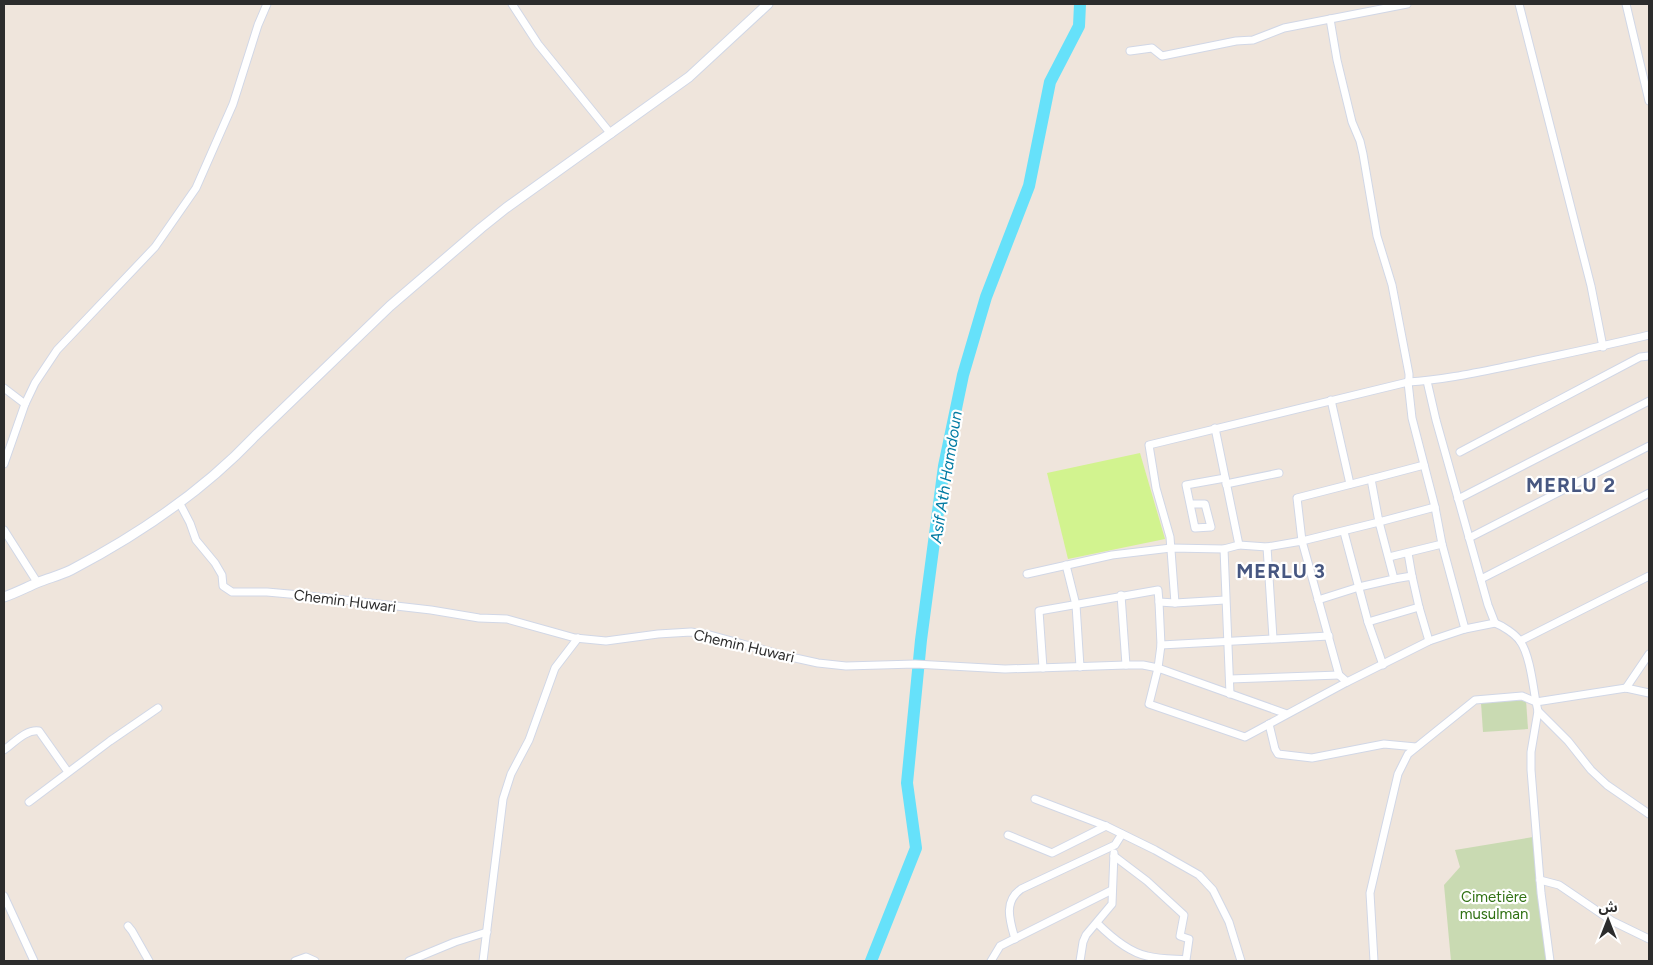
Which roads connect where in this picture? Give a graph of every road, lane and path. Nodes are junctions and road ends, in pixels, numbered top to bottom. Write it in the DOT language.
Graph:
graph roads {
  1 [pos="267,4"];
  2 [pos="512,4"];
  3 [pos="768,4"];
  4 [pos="1407,4"];
  5 [pos="1519,4"];
  6 [pos="1626,4"];
  7 [pos="1330,18"];
  8 [pos="1130,51"];
  9 [pos="1649,101"];
  10 [pos="611,134"];
  11 [pos="1649,335"];
  12 [pos="1603,347"];
  13 [pos="1649,356"];
  14 [pos="1427,381"];
  15 [pos="1408,382"];
  16 [pos="4,388"];
  17 [pos="1331,400"];
  18 [pos="1649,401"];
  19 [pos="25,404"];
  20 [pos="1215,428"];
  21 [pos="1649,446"];
  22 [pos="1460,452"];
  23 [pos="4,464"];
  24 [pos="1424,465"];
  25 [pos="1279,474"];
  26 [pos="1372,479"];
  27 [pos="1226,481"];
  28 [pos="1350,484"];
  29 [pos="1649,493"];
  30 [pos="1458,499"];
  31 [pos="179,502"];
  32 [pos="1190,504"];
  33 [pos="1435,507"];
  34 [pos="1379,522"];
  35 [pos="4,530"];
  36 [pos="1344,532"];
  37 [pos="1469,538"];
  38 [pos="1302,541"];
  39 [pos="1442,544"];
  40 [pos="1238,545"];
  41 [pos="1267,547"];
  42 [pos="1171,548"];
  43 [pos="1224,549"];
  44 [pos="1408,553"];
  45 [pos="1389,557"];
  46 [pos="1066,565"];
  47 [pos="1026,574"];
  48 [pos="1412,576"];
  49 [pos="1649,576"];
  50 [pos="1481,579"];
  51 [pos="1394,580"];
  52 [pos="37,582"];
  53 [pos="1359,587"];
  54 [pos="1122,595"];
  55 [pos="4,598"];
  56 [pos="1225,600"];
  57 [pos="1318,600"];
  58 [pos="1158,602"];
  59 [pos="1176,603"];
  60 [pos="1076,605"];
  61 [pos="1418,607"];
  62 [pos="1368,622"];
  63 [pos="1495,623"];
  64 [pos="1466,629"];
  65 [pos="1329,636"];
  66 [pos="578,638"];
  67 [pos="1273,638"];
  68 [pos="1228,641"];
  69 [pos="1429,641"];
  70 [pos="1520,641"];
  71 [pos="1161,645"];
  72 [pos="1649,654"];
  73 [pos="1126,665"];
  74 [pos="1383,665"];
  75 [pos="1080,667"];
  76 [pos="1043,668"];
  77 [pos="1158,668"];
  78 [pos="1339,676"];
  79 [pos="1230,679"];
  80 [pos="1347,682"];
  81 [pos="1626,688"];
  82 [pos="1649,693"];
  83 [pos="1230,694"];
  84 [pos="1536,702"];
  85 [pos="158,708"];
  86 [pos="1538,711"];
  87 [pos="1287,714"];
  88 [pos="1269,724"];
  89 [pos="1416,747"];
  90 [pos="4,750"];
  91 [pos="68,772"];
  92 [pos="1035,798"];
  93 [pos="29,802"];
  94 [pos="1649,814"];
  95 [pos="1106,826"];
  96 [pos="1122,834"];
  97 [pos="1008,835"];
  98 [pos="1114,845"];
  99 [pos="1114,856"];
  100 [pos="1540,880"];
  101 [pos="1112,890"];
  102 [pos="4,896"];
  103 [pos="1097,923"];
  104 [pos="128,926"];
  105 [pos="487,932"];
  106 [pos="1015,939"];
  107 [pos="1649,939"];
  108 [pos="34,961"];
  109 [pos="148,961"];
  110 [pos="294,961"];
  111 [pos="314,961"];
  112 [pos="409,961"];
  113 [pos="483,961"];
  114 [pos="991,961"];
  115 [pos="1080,961"];
  116 [pos="1241,961"];
  117 [pos="1374,961"];
  118 [pos="1550,961"];
  1 -- 19 [label="street"];
  2 -- 10 [label="street"];
  3 -- 10 [label="street"];
  4 -- 7 [label="street"];
  5 -- 12 [label="street"];
  6 -- 9 [label="street"];
  7 -- 8 [label="street"];
  7 -- 15 [label="street"];
  10 -- 31 [label="street"];
  11 -- 12 [label="street"];
  12 -- 14 [label="street"];
  13 -- 22 [label="street"];
  14 -- 15 [label="street"];
  14 -- 30 [label="street"];
  15 -- 17 [label="street"];
  15 -- 24 [label="street"];
  16 -- 19 [label="street"];
  17 -- 20 [label="street"];
  17 -- 28 [label="street"];
  18 -- 30 [label="street"];
  19 -- 23 [label="street"];
  20 -- 27 [label="street"];
  20 -- 42 [label="street"];
  21 -- 37 [label="street"];
  24 -- 26 [label="street"];
  24 -- 33 [label="street"];
  25 -- 27 [label="street"];
  26 -- 28 [label="street"];
  26 -- 34 [label="street"];
  27 -- 32 [label="street"];
  27 -- 40 [label="street"];
  28 -- 38 [label="street"];
  29 -- 50 [label="street"];
  30 -- 37 [label="street"];
  31 -- 52 [label="street"];
  31 -- 66 [label="street, Chemin Huwari"];
  33 -- 34 [label="street"];
  33 -- 39 [label="street"];
  34 -- 36 [label="street"];
  34 -- 45 [label="street"];
  35 -- 52 [label="street"];
  36 -- 38 [label="street"];
  36 -- 53 [label="street"];
  37 -- 50 [label="street"];
  38 -- 41 [label="street"];
  38 -- 57 [label="street"];
  39 -- 44 [label="street"];
  39 -- 64 [label="street"];
  40 -- 41 [label="street"];
  40 -- 43 [label="street"];
  41 -- 67 [label="street"];
  42 -- 43 [label="street"];
  42 -- 46 [label="street"];
  42 -- 59 [label="street"];
  43 -- 56 [label="street"];
  44 -- 45 [label="street"];
  44 -- 48 [label="street"];
  45 -- 51 [label="street"];
  46 -- 47 [label="street"];
  46 -- 60 [label="street"];
  48 -- 51 [label="street"];
  48 -- 61 [label="street"];
  49 -- 70 [label="street"];
  50 -- 63 [label="street"];
  51 -- 53 [label="street"];
  52 -- 55 [label="street"];
  53 -- 57 [label="street"];
  53 -- 62 [label="street"];
  54 -- 58 [label="street"];
  54 -- 60 [label="street"];
  54 -- 73 [label="street"];
  56 -- 59 [label="street"];
  56 -- 68 [label="street"];
  57 -- 65 [label="street"];
  58 -- 59 [label="street"];
  58 -- 71 [label="street"];
  60 -- 75 [label="street"];
  60 -- 76 [label="street"];
  61 -- 62 [label="street"];
  61 -- 69 [label="street"];
  62 -- 74 [label="street"];
  63 -- 64 [label="street"];
  63 -- 70 [label="street"];
  64 -- 69 [label="street"];
  65 -- 67 [label="street"];
  65 -- 78 [label="street"];
  66 -- 76 [label="street, Chemin Huwari"];
  66 -- 105 [label="street"];
  67 -- 68 [label="street"];
  68 -- 71 [label="street"];
  68 -- 79 [label="street"];
  69 -- 74 [label="street"];
  70 -- 84 [label="street"];
  71 -- 77 [label="street"];
  72 -- 81 [label="street"];
  73 -- 75 [label="street, Chemin Huwari"];
  73 -- 77 [label="street, Chemin Huwari"];
  74 -- 80 [label="street"];
  75 -- 76 [label="street, Chemin Huwari"];
  77 -- 83 [label="street, Chemin Huwari"];
  77 -- 88 [label="street"];
  78 -- 79 [label="street"];
  78 -- 80 [label="street"];
  79 -- 83 [label="street"];
  80 -- 87 [label="street"];
  81 -- 82 [label="street"];
  81 -- 84 [label="street"];
  83 -- 87 [label="street, Chemin Huwari"];
  84 -- 86 [label="street"];
  84 -- 89 [label="street"];
  85 -- 91 [label="street"];
  86 -- 94 [label="street"];
  86 -- 100 [label="street"];
  87 -- 88 [label="street"];
  88 -- 89 [label="street"];
  89 -- 117 [label="street"];
  90 -- 91 [label="street"];
  91 -- 93 [label="street"];
  92 -- 95 [label="street"];
  95 -- 96 [label="street"];
  95 -- 97 [label="street"];
  96 -- 98 [label="street"];
  96 -- 116 [label="street"];
  98 -- 99 [label="street"];
  98 -- 106 [label="street"];
  99 -- 101 [label="street"];
  99 -- 103 [label="street"];
  100 -- 107 [label="street"];
  100 -- 118 [label="street"];
  101 -- 103 [label="street"];
  101 -- 106 [label="street"];
  102 -- 108 [label="street"];
  103 -- 115 [label="street"];
  104 -- 109 [label="street"];
  105 -- 112 [label="street"];
  105 -- 113 [label="street"];
  106 -- 114 [label="street"];
  110 -- 111 [label="street"];
}
